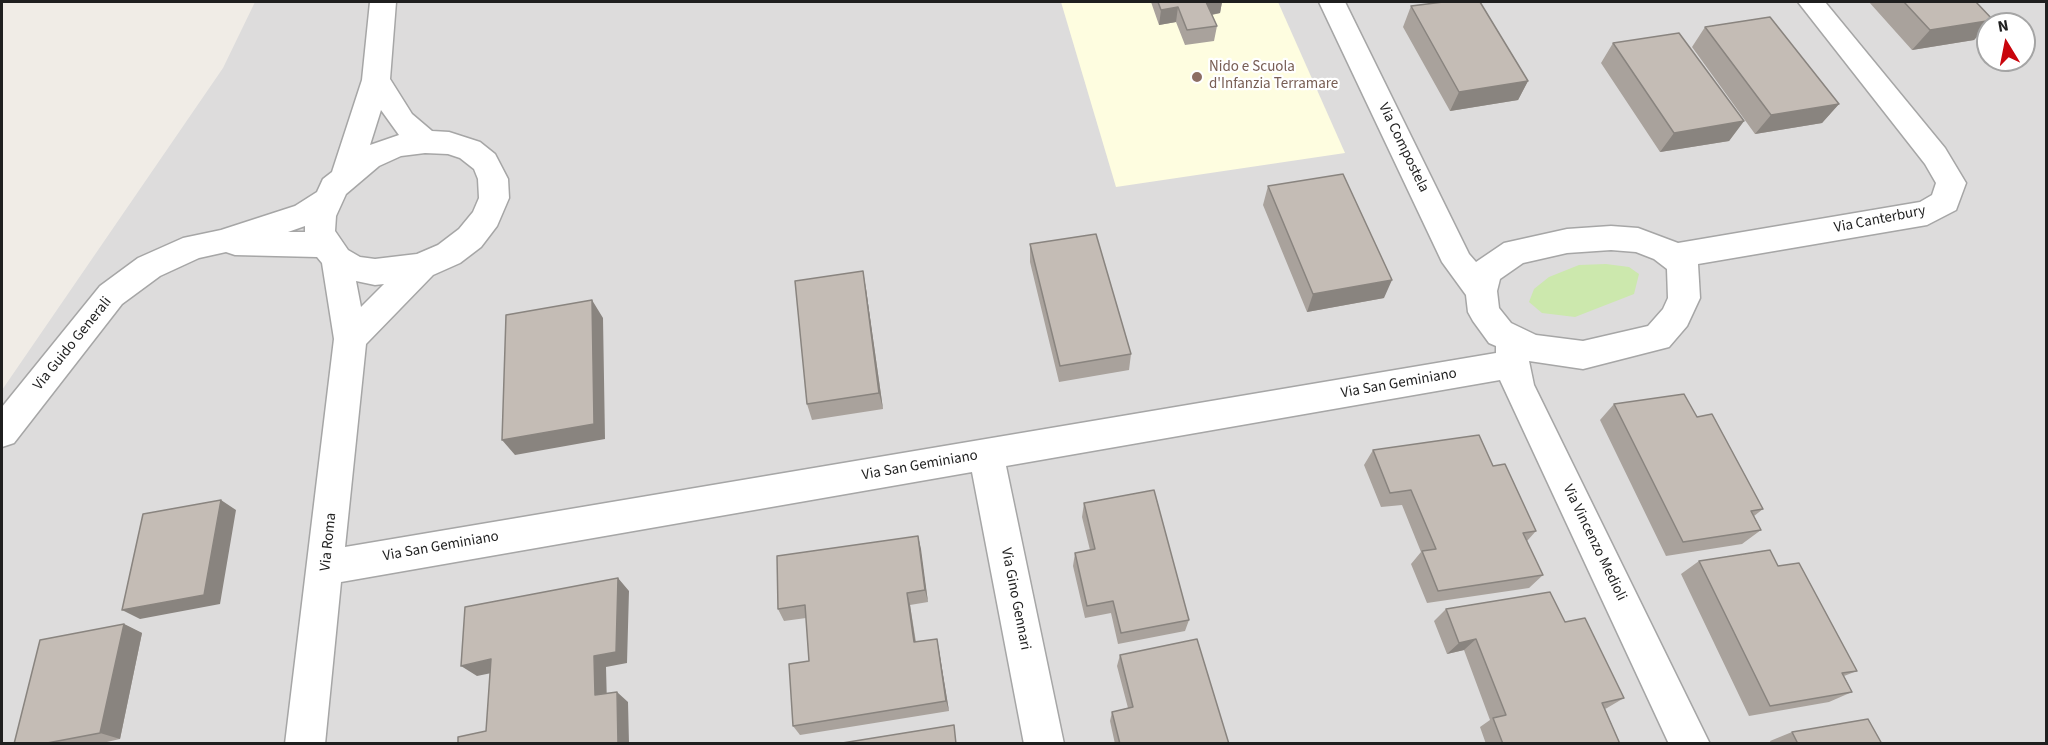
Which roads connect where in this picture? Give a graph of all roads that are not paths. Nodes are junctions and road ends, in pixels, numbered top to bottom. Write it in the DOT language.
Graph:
graph roads {
  1 [pos="383,2"];
  2 [pos="1332,2"];
  3 [pos="1811,2"];
  4 [pos="376,80"];
  5 [pos="425,142"];
  6 [pos="346,175"];
  7 [pos="326,201"];
  8 [pos="221,242"];
  9 [pos="331,252"];
  10 [pos="1673,256"];
  11 [pos="422,266"];
  12 [pos="1481,291"];
  13 [pos="350,339"];
  14 [pos="1513,351"];
  15 [pos="2,432"];
  16 [pos="986,454"];
  17 [pos="327,567"];
  18 [pos="305,744"];
  19 [pos="1044,744"];
  20 [pos="1690,744"];
  1 -- 4 [label="street, Via Roma"];
  2 -- 12 [label="street, Via Compostela"];
  3 -- 10 [label="street, Via Canterbury"];
  4 -- 5 [label="street"];
  4 -- 6 [label="street, Via Roma"];
  5 -- 6 [label="street, Via Roma"];
  5 -- 11 [label="street, Via Roma"];
  6 -- 7 [label="street, Via Roma"];
  7 -- 8 [label="street, Via Guido Generali"];
  7 -- 9 [label="street, Via Roma"];
  8 -- 9 [label="street, Via Guido Generali"];
  8 -- 15 [label="street, Via Guido Generali"];
  9 -- 11 [label="street, Via Roma"];
  9 -- 13 [label="street, Via Roma"];
  10 -- 12 [label="street"];
  10 -- 14 [label="street"];
  11 -- 13 [label="street, Via Roma"];
  12 -- 14 [label="street"];
  13 -- 17 [label="street, Via Roma"];
  14 -- 16 [label="street, Via San Geminiano"];
  14 -- 20 [label="street, Via Vincenzo Medioli"];
  16 -- 17 [label="street, Via San Geminiano"];
  16 -- 19 [label="street, Via Gino Gennari"];
  17 -- 18 [label="street, Via Roma"];
}
